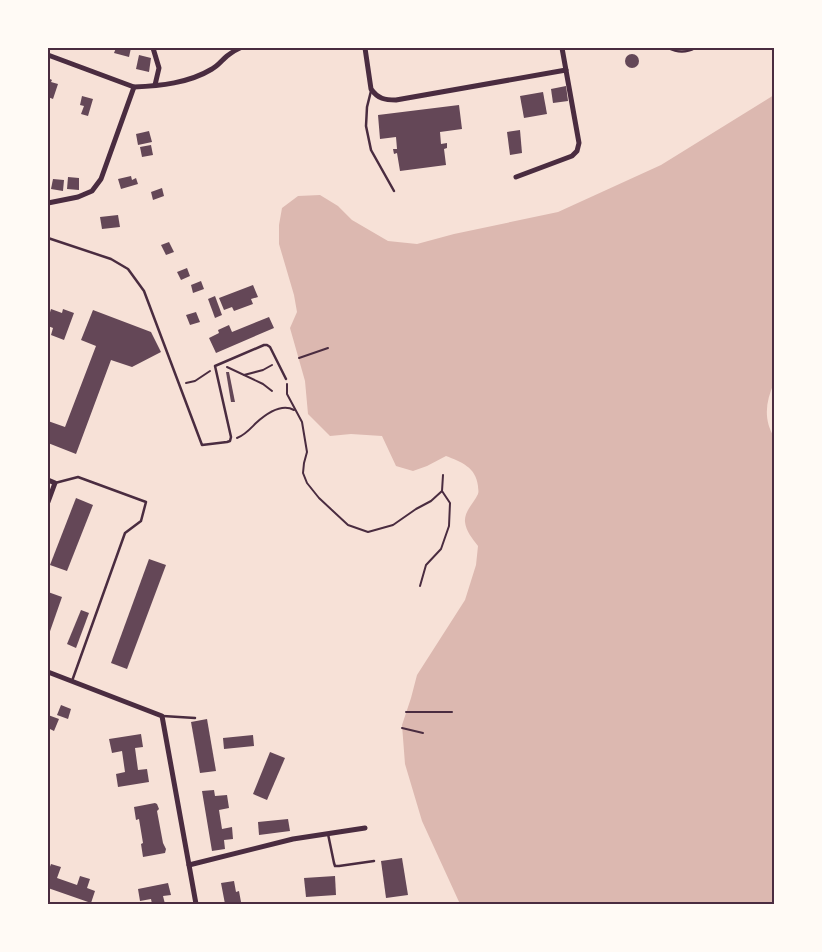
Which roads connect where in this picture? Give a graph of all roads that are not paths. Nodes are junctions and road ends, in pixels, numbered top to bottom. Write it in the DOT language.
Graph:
graph roads {
  1 [pos="153,48"];
  2 [pos="240,48"];
  3 [pos="365,48"];
  4 [pos="562,48"];
  5 [pos="668,48"];
  6 [pos="695,48"];
  7 [pos="48,55"];
  8 [pos="566,70"];
  9 [pos="155,86"];
  10 [pos="134,87"];
  11 [pos="371,89"];
  12 [pos="516,177"];
  13 [pos="394,191"];
  14 [pos="48,203"];
  15 [pos="48,238"];
  16 [pos="286,379"];
  17 [pos="48,480"];
  18 [pos="55,483"];
  19 [pos="48,502"];
  20 [pos="48,672"];
  21 [pos="72,680"];
  22 [pos="162,716"];
  23 [pos="195,718"];
  24 [pos="365,828"];
  25 [pos="328,834"];
  26 [pos="374,861"];
  27 [pos="190,865"];
  28 [pos="196,904"];
  1 -- 9 [label="street"];
  2 -- 9 [label="street"];
  3 -- 11 [label="street"];
  4 -- 8 [label="street"];
  5 -- 6 [label="lane"];
  7 -- 10 [label="street"];
  8 -- 11 [label="street"];
  8 -- 12 [label="street"];
  9 -- 10 [label="street"];
  10 -- 14 [label="street"];
  11 -- 13 [label="lane"];
  15 -- 16 [label="lane"];
  17 -- 18 [label="street"];
  18 -- 19 [label="street"];
  18 -- 21 [label="lane"];
  20 -- 21 [label="street"];
  21 -- 22 [label="street"];
  22 -- 23 [label="lane"];
  22 -- 27 [label="street"];
  24 -- 25 [label="street"];
  25 -- 26 [label="lane"];
  25 -- 27 [label="street"];
  27 -- 28 [label="street"];
}
